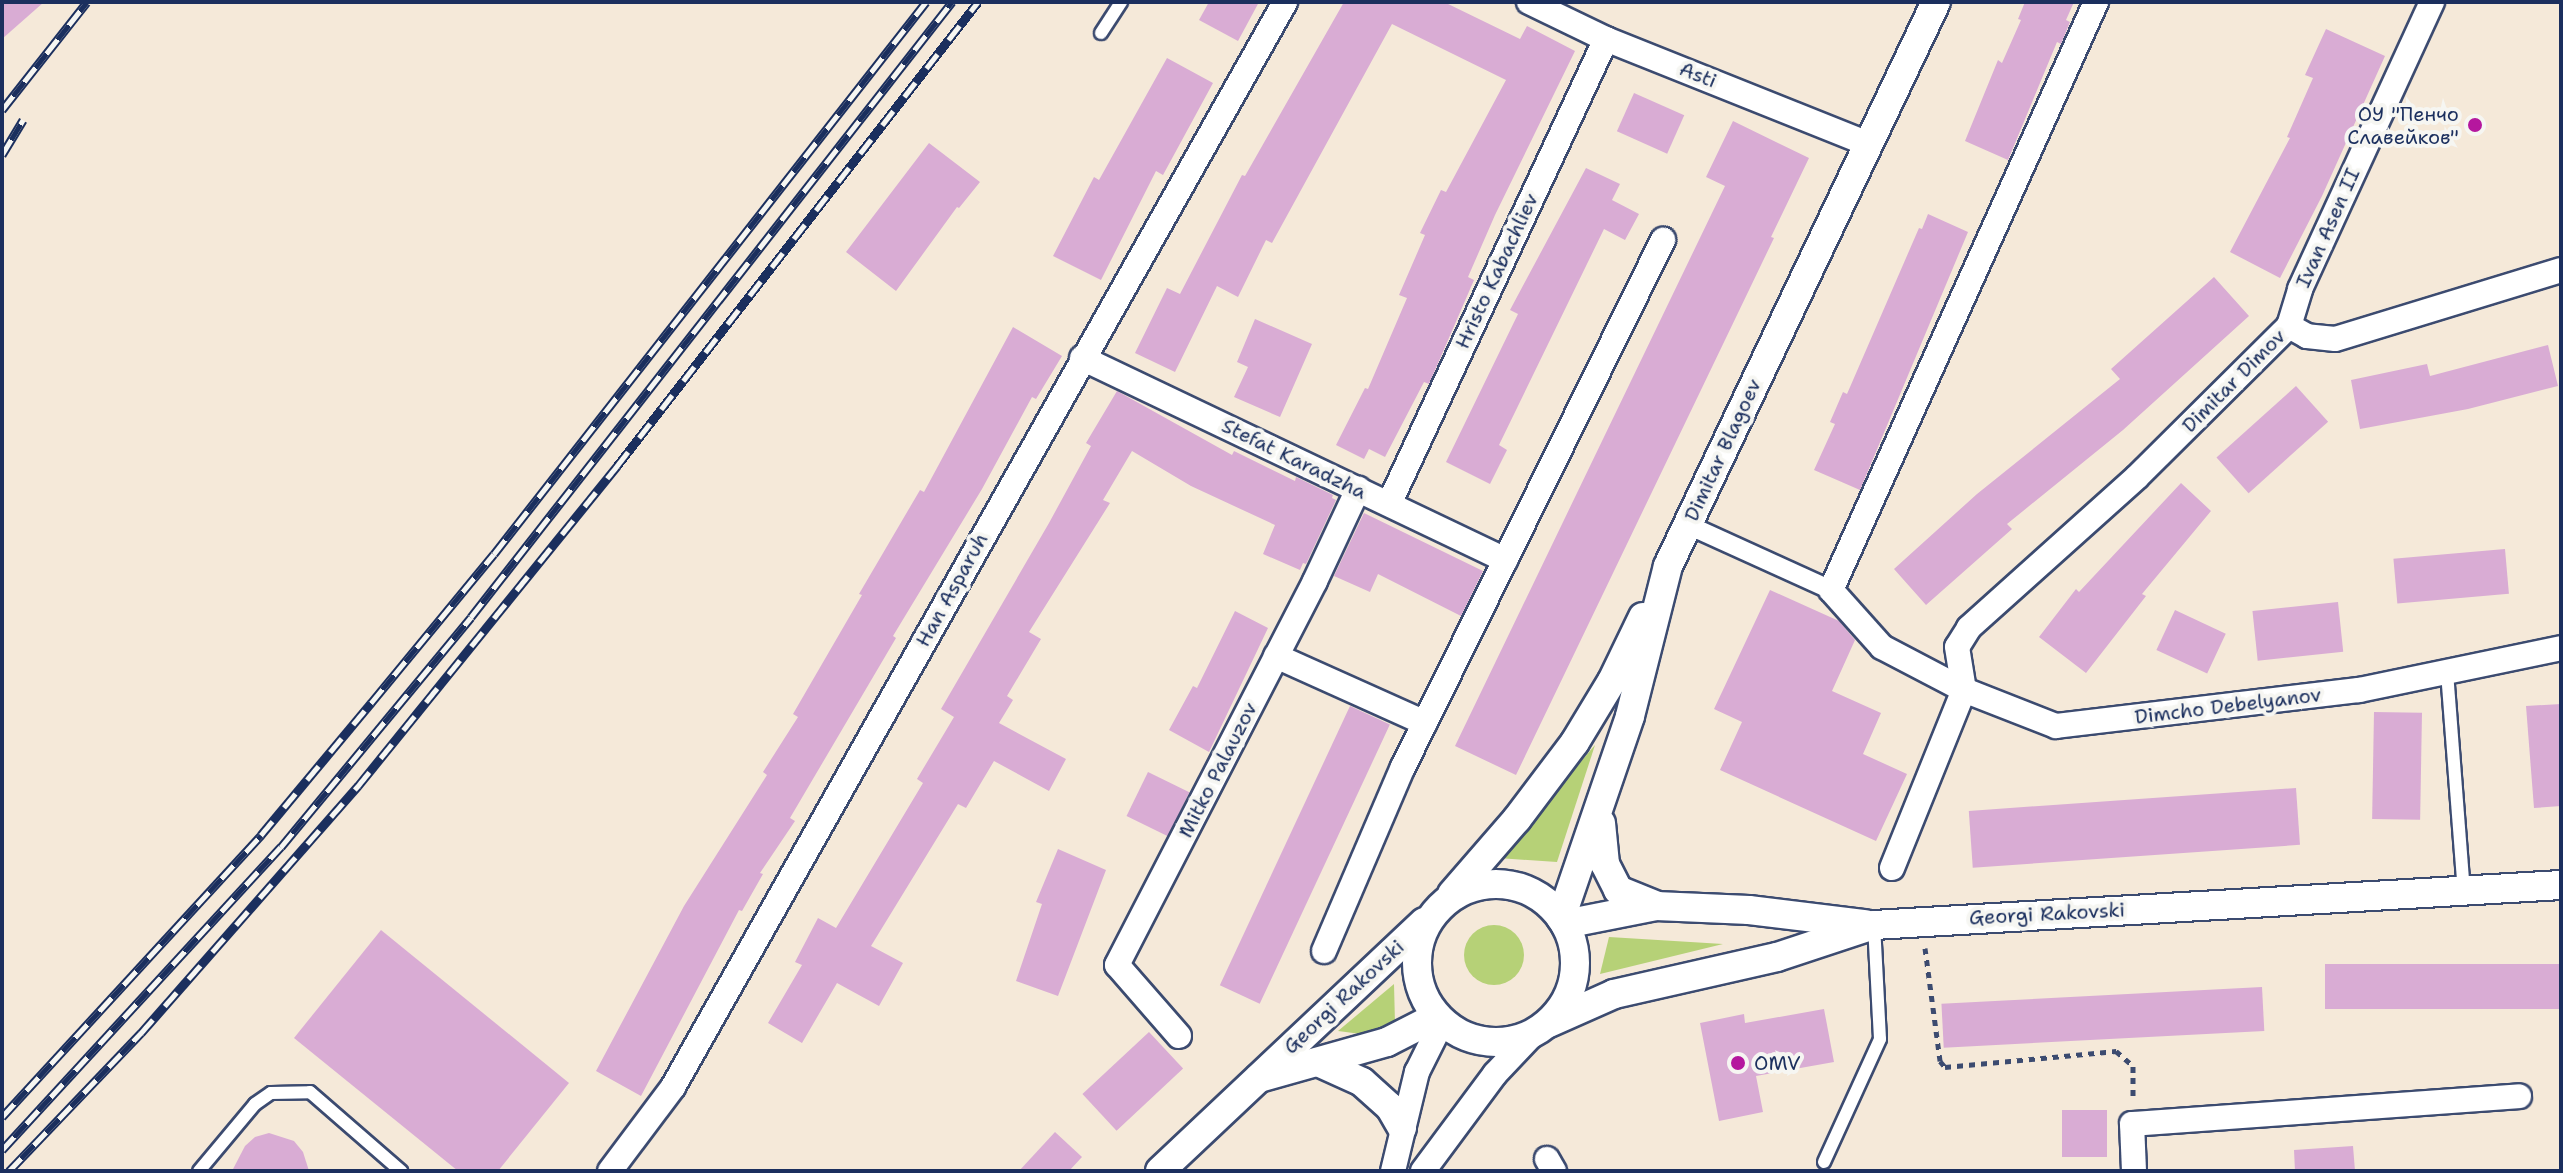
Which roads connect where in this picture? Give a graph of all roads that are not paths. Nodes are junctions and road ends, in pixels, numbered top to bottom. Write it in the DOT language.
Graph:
graph roads {
  1 [pos="1121,2"];
  2 [pos="1285,2"];
  3 [pos="1529,2"];
  4 [pos="1936,2"];
  5 [pos="2096,2"];
  6 [pos="2432,2"];
  7 [pos="1101,33"];
  8 [pos="1606,39"];
  9 [pos="1869,144"];
  10 [pos="1663,240"];
  11 [pos="2561,270"];
  12 [pos="2289,326"];
  13 [pos="1082,358"];
  14 [pos="1358,489"];
  15 [pos="1389,504"];
  16 [pos="1688,525"];
  17 [pos="1505,560"];
  18 [pos="1668,566"];
  19 [pos="1831,590"];
  20 [pos="2561,648"];
  21 [pos="1276,656"];
  22 [pos="2447,672"];
  23 [pos="1964,690"];
  24 [pos="1425,723"];
  25 [pos="1600,809"];
  26 [pos="1892,868"];
  27 [pos="2561,885"];
  28 [pos="2464,892"];
  29 [pos="1656,906"];
  30 [pos="1440,907"];
  31 [pos="1563,921"];
  32 [pos="1874,925"];
  33 [pos="1324,951"];
  34 [pos="1439,1020"];
  35 [pos="1541,1028"];
  36 [pos="1179,1036"];
  37 [pos="1318,1062"];
  38 [pos="1254,1080"];
  39 [pos="2519,1096"];
  40 [pos="1402,1128"];
  41 [pos="1824,1162"];
  42 [pos="199,1171"];
  43 [pos="401,1171"];
  44 [pos="610,1171"];
  45 [pos="1160,1171"];
  46 [pos="1393,1171"];
  47 [pos="1423,1171"];
  48 [pos="2134,1171"];
  1 -- 7 [label="lane"];
  2 -- 13 [label="street, Han Asparuh"];
  3 -- 8 [label="street, Asti"];
  4 -- 9 [label="street, Dimitar Blagoev"];
  5 -- 19 [label="street"];
  6 -- 12 [label="street, Ivan Asen II"];
  8 -- 9 [label="street, Asti"];
  8 -- 15 [label="street, Hristo Kabachliev"];
  9 -- 16 [label="street, Dimitar Blagoev"];
  10 -- 17 [label="street"];
  11 -- 12 [label="street, Dimitar Dimov"];
  12 -- 23 [label="street, Dimitar Dimov"];
  13 -- 14 [label="street, Stefat Karadzha"];
  13 -- 44 [label="street, Han Asparuh"];
  14 -- 15 [label="street, Stefat Karadzha"];
  14 -- 21 [label="street, Mitko Palauzov"];
  15 -- 17 [label="street, Stefat Karadzha"];
  16 -- 18 [label="street, Dimitar Blagoev"];
  16 -- 19 [label="street"];
  17 -- 24 [label="street"];
  18 -- 25 [label="street, Dimitar Blagoev"];
  18 -- 30 [label="street"];
  19 -- 23 [label="street, Dimcho Debelyanov"];
  20 -- 22 [label="street, Dimcho Debelyanov"];
  21 -- 24 [label="street"];
  21 -- 36 [label="street, Mitko Palauzov"];
  22 -- 23 [label="street, Dimcho Debelyanov"];
  22 -- 28 [label="lane"];
  23 -- 26 [label="street"];
  24 -- 33 [label="street"];
  25 -- 29 [label="street"];
  25 -- 31 [label="street, Dimitar Blagoev"];
  27 -- 28 [label="street, Georgi Rakovski"];
  28 -- 32 [label="street, Georgi Rakovski"];
  29 -- 31 [label="street"];
  29 -- 32 [label="street"];
  30 -- 31 [label="street"];
  30 -- 34 [label="street"];
  30 -- 38 [label="street, Georgi Rakovski"];
  31 -- 35 [label="street"];
  32 -- 35 [label="street, Georgi Rakovski"];
  32 -- 41 [label="lane"];
  34 -- 35 [label="street"];
  34 -- 37 [label="street, Georgi Rakovski"];
  34 -- 40 [label="street"];
  35 -- 47 [label="street"];
  37 -- 38 [label="street, Georgi Rakovski"];
  37 -- 40 [label="street"];
  38 -- 45 [label="street, Georgi Rakovski"];
  39 -- 48 [label="street"];
  40 -- 46 [label="street"];
  42 -- 43 [label="lane"];
}
